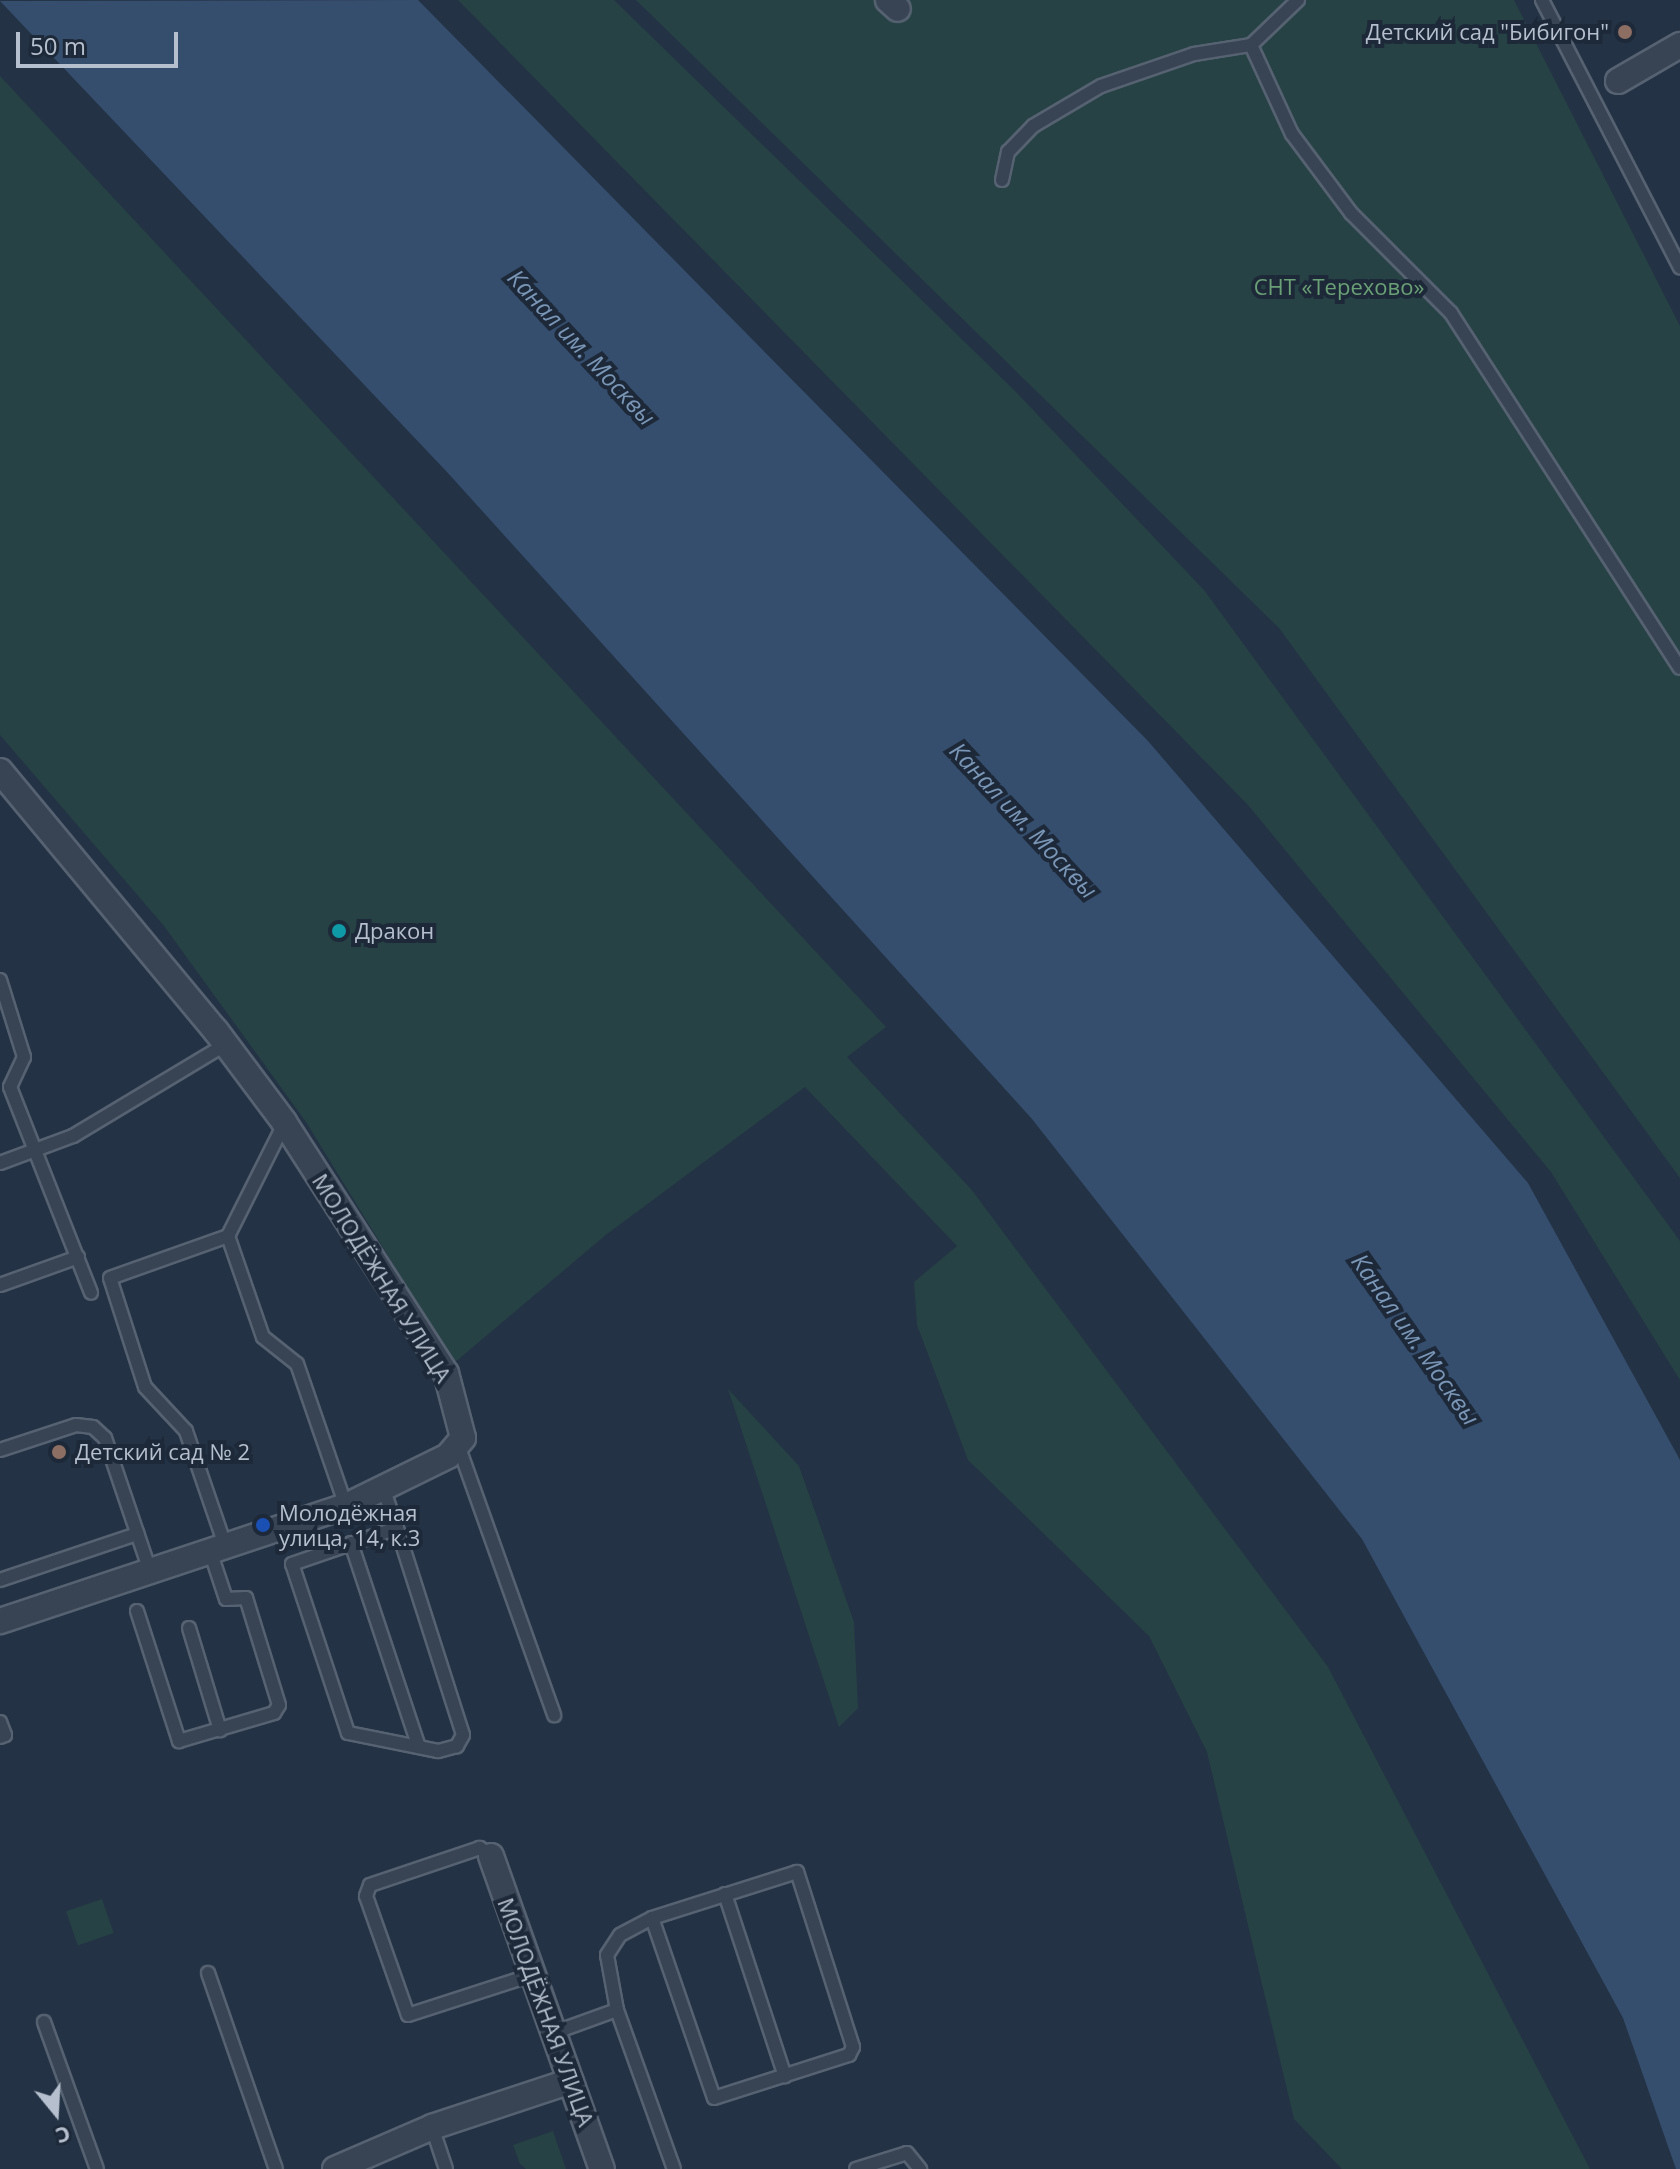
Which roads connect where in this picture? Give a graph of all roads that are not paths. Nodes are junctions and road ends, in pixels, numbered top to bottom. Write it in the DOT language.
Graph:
graph roads {
  1 [pos="1298,0"];
  2 [pos="1542,0"];
  3 [pos="1251,45"];
  4 [pos="1680,45"];
  5 [pos="1618,81"];
  6 [pos="1002,180"];
  7 [pos="1680,267"];
  8 [pos="1680,668"];
  9 [pos="2,777"];
  10 [pos="0,980"];
  11 [pos="226,1044"];
  12 [pos="5,1088"];
  13 [pos="284,1122"];
  14 [pos="34,1151"];
  15 [pos="0,1163"];
  16 [pos="228,1236"];
  17 [pos="78,1257"];
  18 [pos="0,1285"];
  19 [pos="91,1293"];
  20 [pos="458,1445"];
  21 [pos="0,1450"];
  22 [pos="383,1488"];
  23 [pos="346,1506"];
  24 [pos="397,1528"];
  25 [pos="137,1534"];
  26 [pos="351,1543"];
  27 [pos="219,1552"];
  28 [pos="150,1571"];
  29 [pos="0,1580"];
  30 [pos="137,1611"];
  31 [pos="0,1621"];
  32 [pos="189,1628"];
  33 [pos="554,1715"];
  34 [pos="0,1722"];
  35 [pos="220,1730"];
  36 [pos="0,1737"];
  37 [pos="419,1747"];
  38 [pos="491,1856"];
  39 [pos="725,1894"];
  40 [pos="652,1918"];
  41 [pos="208,1973"];
  42 [pos="532,1975"];
  43 [pos="617,2010"];
  44 [pos="44,2022"];
  45 [pos="553,2033"];
  46 [pos="785,2076"];
  47 [pos="571,2081"];
  48 [pos="432,2127"];
  49 [pos="97,2169"];
  50 [pos="276,2169"];
  51 [pos="335,2169"];
  52 [pos="446,2169"];
  53 [pos="602,2169"];
  54 [pos="674,2169"];
  55 [pos="856,2169"];
  56 [pos="920,2169"];
  1 -- 3 [label="lane"];
  2 -- 7 [label="lane"];
  3 -- 6 [label="lane"];
  3 -- 8 [label="lane"];
  4 -- 5 [label="street"];
  9 -- 11 [label="street, МОЛОДЁЖНАЯ УЛИЦА"];
  10 -- 12 [label="lane"];
  11 -- 13 [label="street, МОЛОДЁЖНАЯ УЛИЦА"];
  11 -- 14 [label="lane"];
  12 -- 14 [label="lane"];
  13 -- 16 [label="lane"];
  13 -- 20 [label="street, МОЛОДЁЖНАЯ УЛИЦА"];
  14 -- 15 [label="lane"];
  14 -- 17 [label="lane"];
  16 -- 23 [label="lane"];
  16 -- 27 [label="lane"];
  17 -- 18 [label="lane"];
  17 -- 19 [label="lane"];
  20 -- 22 [label="street"];
  20 -- 33 [label="lane"];
  21 -- 25 [label="lane"];
  22 -- 23 [label="street"];
  22 -- 24 [label="lane"];
  23 -- 27 [label="street"];
  24 -- 26 [label="lane"];
  24 -- 37 [label="lane"];
  25 -- 28 [label="lane"];
  25 -- 29 [label="lane"];
  26 -- 37 [label="lane"];
  26 -- 37 [label="lane"];
  27 -- 28 [label="street"];
  27 -- 35 [label="lane"];
  28 -- 31 [label="street"];
  30 -- 35 [label="lane"];
  32 -- 35 [label="lane"];
  34 -- 36 [label="lane"];
  38 -- 42 [label="street, МОЛОДЁЖНАЯ УЛИЦА"];
  38 -- 42 [label="lane"];
  39 -- 40 [label="lane"];
  39 -- 46 [label="lane"];
  39 -- 46 [label="lane"];
  40 -- 43 [label="lane"];
  40 -- 46 [label="lane"];
  41 -- 50 [label="lane"];
  42 -- 45 [label="street, МОЛОДЁЖНАЯ УЛИЦА"];
  43 -- 45 [label="lane"];
  43 -- 54 [label="lane"];
  44 -- 49 [label="lane"];
  45 -- 47 [label="street, МОЛОДЁЖНАЯ УЛИЦА"];
  47 -- 48 [label="street"];
  47 -- 53 [label="street, МОЛОДЁЖНАЯ УЛИЦА"];
  48 -- 51 [label="street"];
  48 -- 52 [label="lane"];
  55 -- 56 [label="lane"];
}
